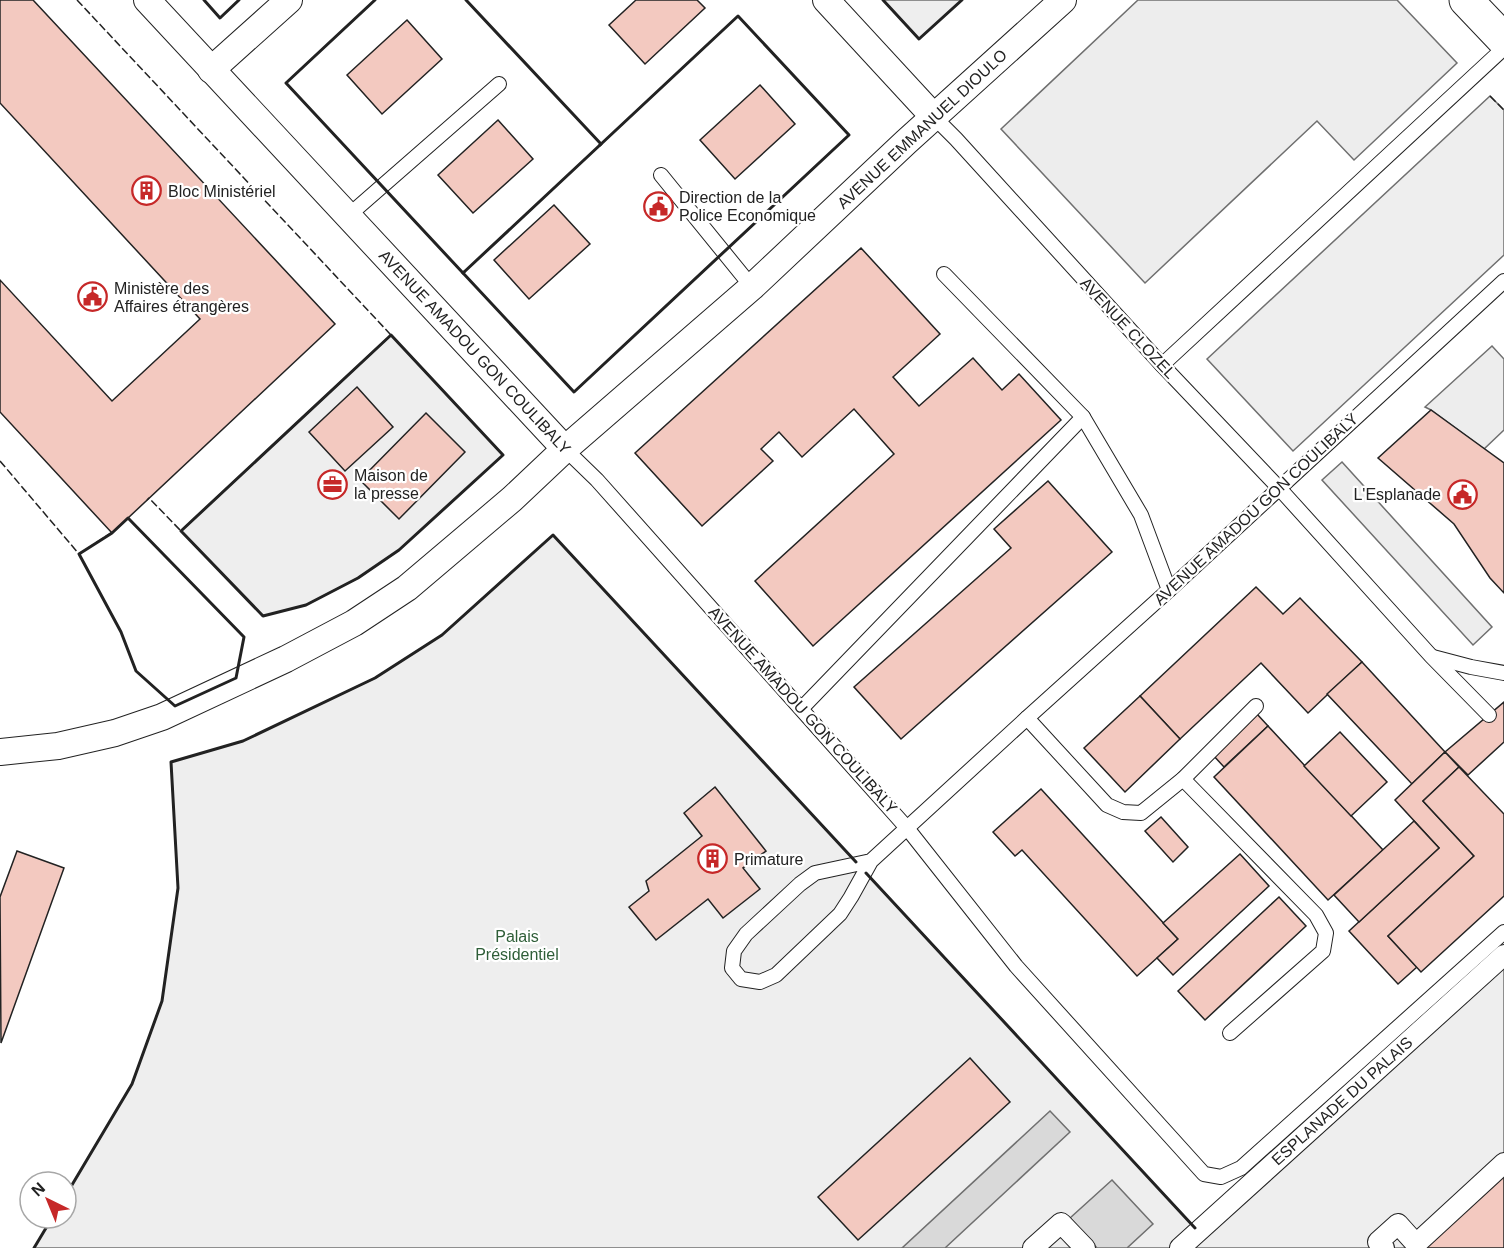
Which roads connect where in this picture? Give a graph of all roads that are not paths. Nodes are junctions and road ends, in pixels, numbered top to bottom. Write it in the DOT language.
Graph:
graph roads {
  1 [pos="147,0"];
  2 [pos="289,0"];
  3 [pos="826,0"];
  4 [pos="1063,0"];
  5 [pos="1466,0"];
  6 [pos="1504,40"];
  7 [pos="1504,48"];
  8 [pos="211,70"];
  9 [pos="499,84"];
  10 [pos="934,117"];
  11 [pos="661,175"];
  12 [pos="348,216"];
  13 [pos="944,274"];
  14 [pos="1504,281"];
  15 [pos="752,287"];
  16 [pos="1162,365"];
  17 [pos="1083,417"];
  18 [pos="565,449"];
  19 [pos="1279,488"];
  20 [pos="1169,590"];
  21 [pos="1431,656"];
  22 [pos="1504,673"];
  23 [pos="1256,706"];
  24 [pos="802,708"];
  25 [pos="1489,716"];
  26 [pos="1027,718"];
  27 [pos="0,752"];
  28 [pos="1183,779"];
  29 [pos="907,828"];
  30 [pos="871,861"];
  31 [pos="1504,932"];
  32 [pos="1504,955"];
  33 [pos="1230,1033"];
  34 [pos="1504,1163"];
  35 [pos="1034,1248"];
  36 [pos="1085,1248"];
  37 [pos="1180,1248"];
  38 [pos="1384,1248"];
  1 -- 8 [label="street, AVENUE AMADOU GON COULIBALY"];
  2 -- 8 [label="street"];
  3 -- 10 [label="street, AVENUE CLOZEL"];
  4 -- 10 [label="street, AVENUE EMMANUEL DIOULO"];
  5 -- 6 [label="main road"];
  7 -- 16 [label="lane"];
  8 -- 12 [label="street, AVENUE AMADOU GON COULIBALY"];
  9 -- 12 [label="lane"];
  10 -- 15 [label="street, AVENUE EMMANUEL DIOULO"];
  10 -- 16 [label="lane, AVENUE CLOZEL"];
  11 -- 15 [label="lane"];
  12 -- 18 [label="street, AVENUE AMADOU GON COULIBALY"];
  13 -- 17 [label="lane"];
  14 -- 19 [label="lane, AVENUE AMADOU GON COULIBALY"];
  15 -- 18 [label="street, AVENUE EMMANUEL DIOULO"];
  16 -- 19 [label="lane, AVENUE CLOZEL"];
  17 -- 20 [label="lane"];
  17 -- 24 [label="lane"];
  18 -- 24 [label="lane, AVENUE AMADOU GON COULIBALY"];
  18 -- 27 [label="street, AVENUE EMMANUEL DIOULO"];
  19 -- 20 [label="lane, AVENUE AMADOU GON COULIBALY"];
  19 -- 21 [label="lane, AVENUE CLOZEL"];
  20 -- 26 [label="lane, AVENUE AMADOU GON COULIBALY"];
  21 -- 22 [label="lane"];
  21 -- 25 [label="lane, AVENUE CLOZEL"];
  23 -- 28 [label="lane"];
  24 -- 29 [label="lane, AVENUE AMADOU GON COULIBALY"];
  26 -- 28 [label="lane"];
  26 -- 29 [label="lane, AVENUE AMADOU GON COULIBALY"];
  28 -- 33 [label="lane"];
  29 -- 30 [label="lane"];
  29 -- 31 [label="lane"];
  30 -- 30 [label="lane"];
  32 -- 37 [label="street, ESPLANADE DU PALAIS"];
  34 -- 38 [label="street"];
  35 -- 36 [label="street"];
}
